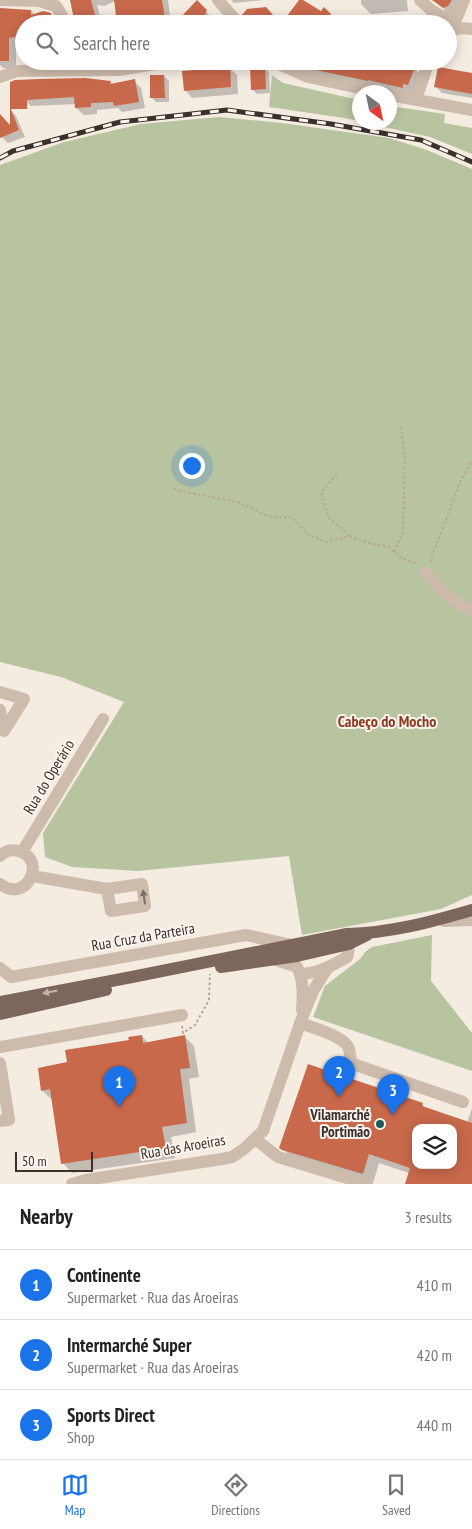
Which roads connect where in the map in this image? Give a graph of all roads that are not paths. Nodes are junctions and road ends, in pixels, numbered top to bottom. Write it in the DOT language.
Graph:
graph roads {
  1 [pos="0,0"];
  2 [pos="218,0"];
  3 [pos="420,0"];
  4 [pos="462,4"];
  5 [pos="62,15"];
  6 [pos="231,15"];
  7 [pos="440,15"];
  8 [pos="446,15"];
  9 [pos="457,29"];
  10 [pos="472,29"];
  11 [pos="29,70"];
  12 [pos="292,70"];
  13 [pos="426,70"];
  14 [pos="0,77"];
  15 [pos="352,86"];
  16 [pos="397,96"];
  17 [pos="416,99"];
  18 [pos="472,110"];
  19 [pos="426,572"];
  20 [pos="472,610"];
  21 [pos="0,692"];
  22 [pos="0,710"];
  23 [pos="103,718"];
  24 [pos="2,736"];
  25 [pos="22,852"];
  26 [pos="0,856"];
  27 [pos="32,876"];
  28 [pos="2,887"];
  29 [pos="107,889"];
  30 [pos="472,910"];
  31 [pos="472,920"];
  32 [pos="434,921"];
  33 [pos="345,940"];
  34 [pos="298,957"];
  35 [pos="328,967"];
  36 [pos="0,968"];
  37 [pos="0,1002"];
  38 [pos="0,1014"];
  39 [pos="182,1015"];
  40 [pos="301,1020"];
  41 [pos="0,1047"];
  42 [pos="0,1063"];
  43 [pos="463,1102"];
  44 [pos="3,1118"];
  45 [pos="254,1139"];
  46 [pos="72,1184"];
  47 [pos="367,1184"];
  1 -- 5 [label="street"];
  2 -- 6 [label="street"];
  3 -- 7 [label="street"];
  4 -- 8 [label="street"];
  9 -- 10 [label="street"];
  11 -- 14 [label="street"];
  12 -- 15 [label="street"];
  13 -- 17 [label="street"];
  16 -- 17 [label="street"];
  17 -- 18 [label="street"];
  19 -- 20 [label="street"];
  21 -- 24 [label="street"];
  22 -- 24 [label="street"];
  23 -- 25 [label="street, Rua do Operário"];
  25 -- 26 [label="street"];
  25 -- 27 [label="street"];
  27 -- 28 [label="street"];
  27 -- 29 [label="street"];
  30 -- 32 [label="main road"];
  31 -- 32 [label="street"];
  32 -- 33 [label="main road"];
  33 -- 34 [label="main road"];
  33 -- 35 [label="street"];
  34 -- 35 [label="street"];
  34 -- 36 [label="street, Rua Cruz da Parteira"];
  34 -- 37 [label="main road, one-way"];
  34 -- 38 [label="main road"];
  34 -- 40 [label="street, Rua das Aroeiras"];
  35 -- 40 [label="street, Rua das Aroeiras"];
  39 -- 41 [label="street"];
  40 -- 43 [label="street"];
  40 -- 45 [label="street, Rua das Aroeiras"];
  42 -- 44 [label="street"];
  45 -- 46 [label="street, Rua das Aroeiras"];
  45 -- 47 [label="street"];
}
